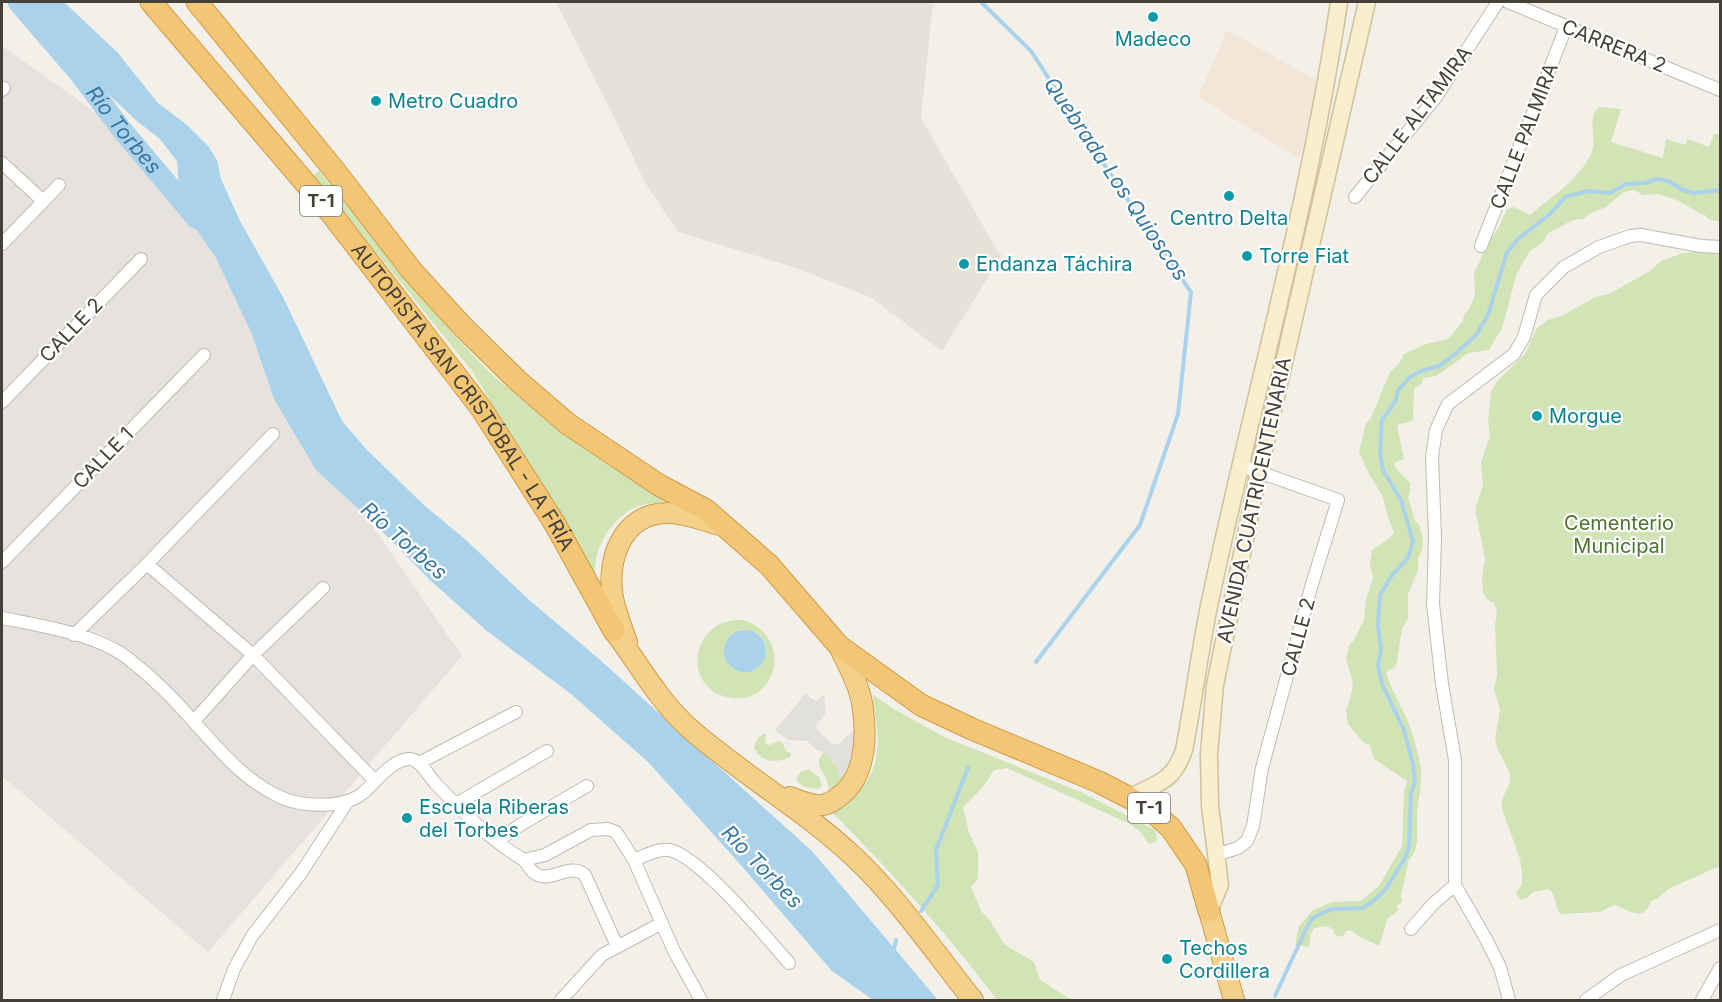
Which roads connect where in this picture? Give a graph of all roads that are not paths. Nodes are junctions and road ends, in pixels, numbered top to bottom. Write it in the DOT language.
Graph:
graph roads {
  1 [pos="151,2"];
  2 [pos="196,2"];
  3 [pos="1340,2"];
  4 [pos="1367,2"];
  5 [pos="1498,2"];
  6 [pos="1508,2"];
  7 [pos="1566,27"];
  8 [pos="1720,90"];
  9 [pos="2,163"];
  10 [pos="59,185"];
  11 [pos="1355,197"];
  12 [pos="43,201"];
  13 [pos="3,240"];
  14 [pos="1481,246"];
  15 [pos="1720,247"];
  16 [pos="141,259"];
  17 [pos="204,355"];
  18 [pos="2,402"];
  19 [pos="273,434"];
  20 [pos="1242,466"];
  21 [pos="1259,471"];
  22 [pos="724,526"];
  23 [pos="2,562"];
  24 [pos="147,564"];
  25 [pos="323,588"];
  26 [pos="2,618"];
  27 [pos="614,631"];
  28 [pos="74,635"];
  29 [pos="839,646"];
  30 [pos="630,651"];
  31 [pos="253,655"];
  32 [pos="516,712"];
  33 [pos="194,721"];
  34 [pos="547,751"];
  35 [pos="419,763"];
  36 [pos="375,781"];
  37 [pos="587,786"];
  38 [pos="770,789"];
  39 [pos="1130,797"];
  40 [pos="348,801"];
  41 [pos="456,804"];
  42 [pos="497,841"];
  43 [pos="1216,855"];
  44 [pos="524,860"];
  45 [pos="634,861"];
  46 [pos="1455,885"];
  47 [pos="1209,911"];
  48 [pos="662,923"];
  49 [pos="1411,928"];
  50 [pos="1720,930"];
  51 [pos="617,946"];
  52 [pos="789,963"];
  53 [pos="1720,968"];
  54 [pos="223,1000"];
  55 [pos="561,1000"];
  56 [pos="701,1000"];
  57 [pos="973,1000"];
  58 [pos="1234,1000"];
  59 [pos="1509,1000"];
  60 [pos="1586,1000"];
  61 [pos="1702,1000"];
  1 -- 27 [label="highway, AUTOPISTA SAN CRISTÓBAL - LA FRÍA / T-1"];
  2 -- 22 [label="highway, AUTOPISTA SAN CRISTÓBAL - LA FRÍA / T-1"];
  3 -- 20 [label="main road, AVENIDA CUATRICENTENARIA"];
  4 -- 21 [label="main road, AVENIDA CUATRICENTENARIA"];
  5 -- 11 [label="street, CALLE ALTAMIRA"];
  6 -- 7 [label="street, CARRERA 2"];
  7 -- 8 [label="street, CARRERA 2"];
  7 -- 14 [label="street, CALLE PALMIRA"];
  9 -- 12 [label="street"];
  10 -- 12 [label="street"];
  12 -- 13 [label="street"];
  15 -- 46 [label="street"];
  16 -- 18 [label="street, CALLE 2"];
  17 -- 23 [label="street, CALLE 1"];
  19 -- 24 [label="street"];
  20 -- 21 [label="street, CALLE 2"];
  20 -- 39 [label="main road, AVENIDA CUATRICENTENARIA"];
  21 -- 43 [label="main road, AVENIDA CUATRICENTENARIA"];
  21 -- 43 [label="street, CALLE 2"];
  22 -- 29 [label="highway, T-1"];
  22 -- 30 [label="highway"];
  24 -- 28 [label="street"];
  24 -- 31 [label="street"];
  25 -- 31 [label="street"];
  26 -- 28 [label="street"];
  27 -- 30 [label="highway, AUTOPISTA SAN CRISTÓBAL - LA FRÍA / T-1"];
  28 -- 33 [label="street"];
  29 -- 38 [label="highway"];
  29 -- 39 [label="highway, T-1"];
  30 -- 38 [label="highway, AUTOPISTA SAN CRISTÓBAL - LA FRÍA / T-1"];
  31 -- 33 [label="street"];
  31 -- 36 [label="street"];
  32 -- 35 [label="street"];
  33 -- 40 [label="street"];
  34 -- 41 [label="street"];
  35 -- 36 [label="street"];
  35 -- 41 [label="street"];
  36 -- 40 [label="street"];
  37 -- 42 [label="street"];
  38 -- 57 [label="highway, T-1"];
  39 -- 47 [label="highway, T-1"];
  40 -- 54 [label="street"];
  41 -- 42 [label="street"];
  42 -- 44 [label="street"];
  43 -- 47 [label="main road, AVENIDA CUATRICENTENARIA"];
  44 -- 45 [label="street"];
  44 -- 51 [label="street"];
  45 -- 48 [label="street"];
  45 -- 52 [label="street"];
  46 -- 49 [label="street"];
  46 -- 59 [label="street"];
  47 -- 58 [label="highway, T-1"];
  48 -- 51 [label="street"];
  48 -- 56 [label="street"];
  50 -- 60 [label="street"];
  51 -- 55 [label="street"];
  53 -- 61 [label="street"];
}
